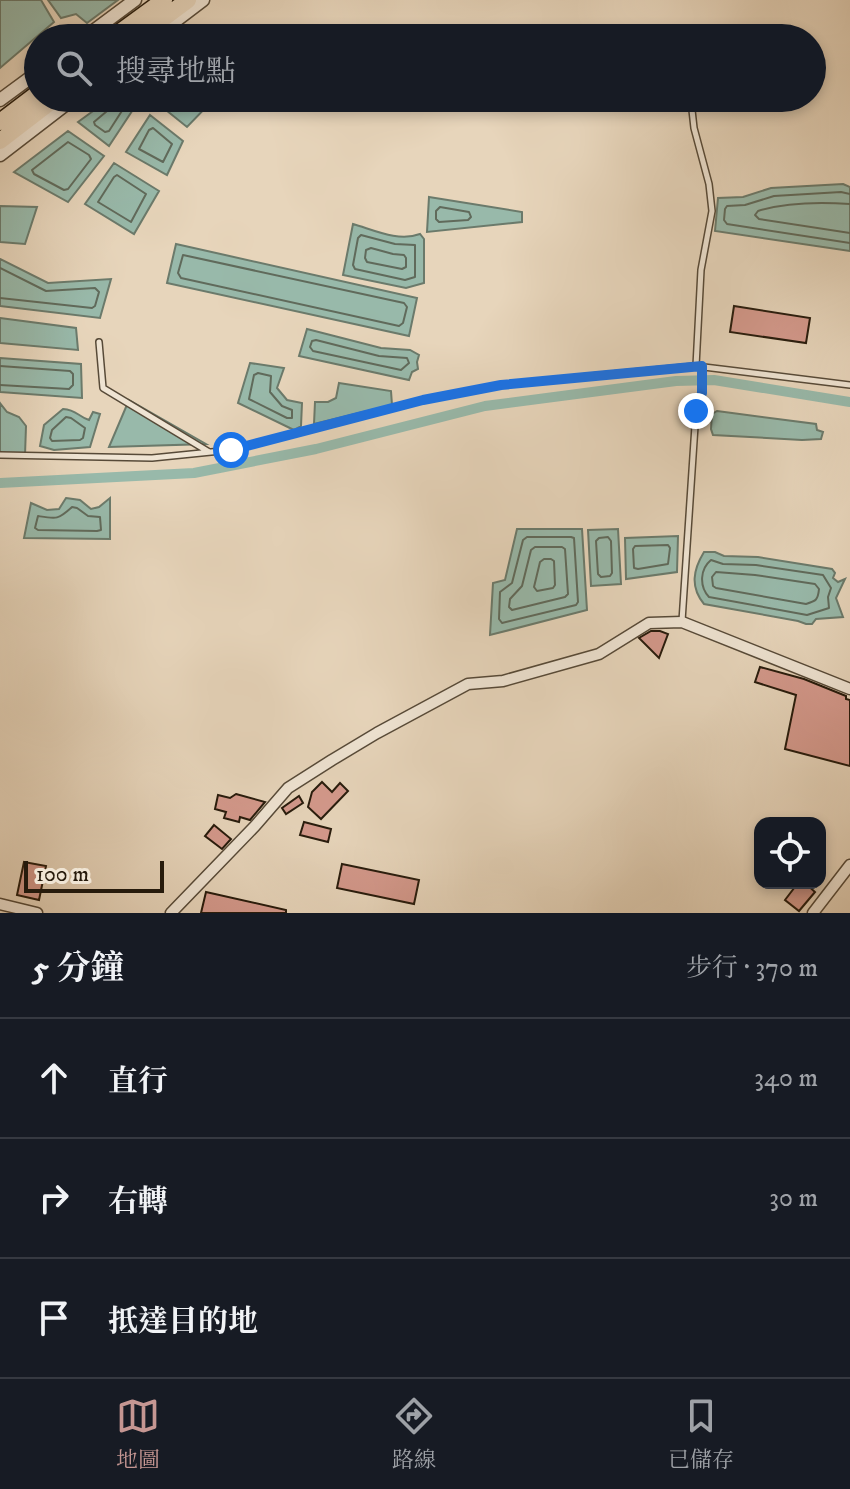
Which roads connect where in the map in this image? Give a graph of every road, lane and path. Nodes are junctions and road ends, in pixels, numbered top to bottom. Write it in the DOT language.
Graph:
graph roads {
  1 [pos="135,0"];
  2 [pos="164,0"];
  3 [pos="188,0"];
  4 [pos="203,0"];
  5 [pos="103,24"];
  6 [pos="131,24"];
  7 [pos="156,24"];
  8 [pos="171,24"];
  9 [pos="24,82"];
  10 [pos="0,100"];
  11 [pos="24,104"];
  12 [pos="38,112"];
  13 [pos="56,112"];
  14 [pos="692,112"];
  15 [pos="0,122"];
  16 [pos="0,141"];
  17 [pos="0,155"];
  18 [pos="99,342"];
  19 [pos="699,366"];
  20 [pos="850,385"];
  21 [pos="210,452"];
  22 [pos="0,455"];
  23 [pos="682,622"];
  24 [pos="850,689"];
  25 [pos="850,865"];
  26 [pos="0,904"];
  27 [pos="37,913"];
  28 [pos="171,913"];
  29 [pos="813,913"];
  1 -- 5 [label="street"];
  2 -- 6 [label="highway"];
  3 -- 7 [label="highway"];
  4 -- 8 [label="street"];
  9 -- 10 [label="street"];
  11 -- 15 [label="highway"];
  12 -- 16 [label="highway"];
  13 -- 17 [label="street"];
  14 -- 19 [label="lane"];
  18 -- 21 [label="lane"];
  19 -- 20 [label="lane"];
  19 -- 21 [label="lane"];
  19 -- 23 [label="lane"];
  21 -- 22 [label="lane"];
  23 -- 24 [label="street"];
  23 -- 28 [label="street"];
  25 -- 29 [label="street"];
  26 -- 27 [label="street"];
}
